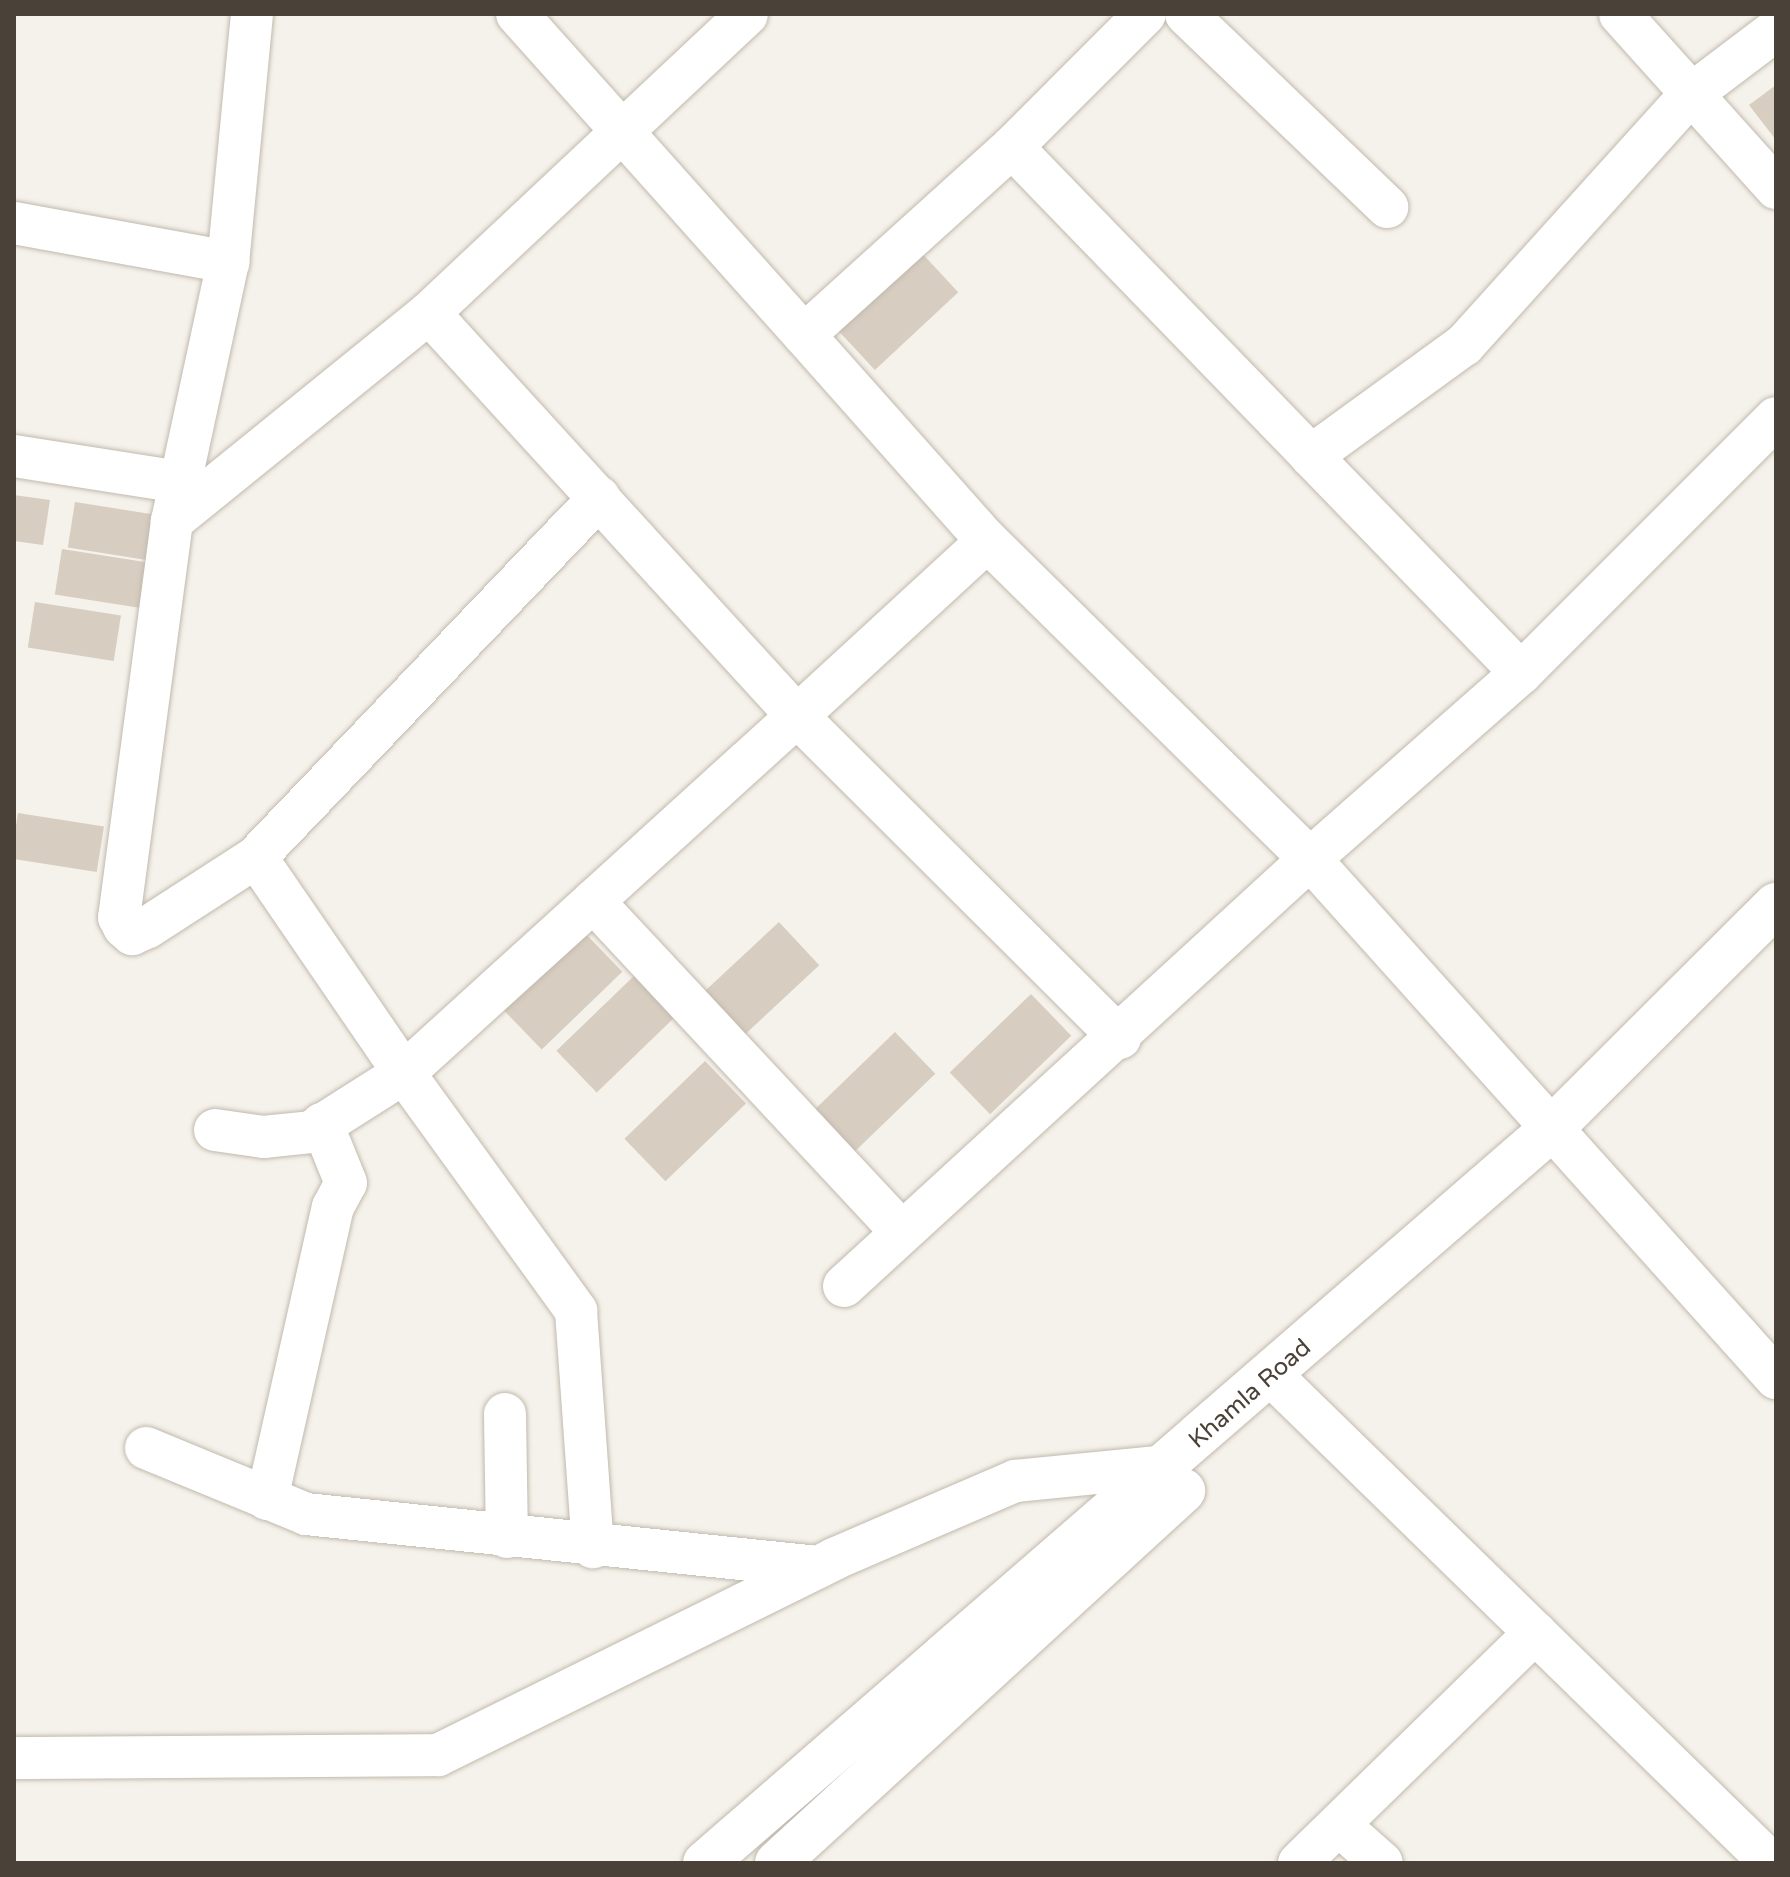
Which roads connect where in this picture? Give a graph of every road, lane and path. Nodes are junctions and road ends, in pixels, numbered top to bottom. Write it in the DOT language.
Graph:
graph roads {
  1 [pos="517,14"];
  2 [pos="747,14"];
  3 [pos="1145,14"];
  4 [pos="1186,14"];
  5 [pos="1620,14"];
  6 [pos="243,15"];
  7 [pos="1776,30"];
  8 [pos="1690,95"];
  9 [pos="628,131"];
  10 [pos="1012,147"];
  11 [pos="1776,188"];
  12 [pos="1387,207"];
  13 [pos="14,223"];
  14 [pos="228,262"];
  15 [pos="429,313"];
  16 [pos="804,335"];
  17 [pos="1776,418"];
  18 [pos="14,456"];
  19 [pos="1311,456"];
  20 [pos="599,498"];
  21 [pos="176,502"];
  22 [pos="987,541"];
  23 [pos="1521,673"];
  24 [pos="797,716"];
  25 [pos="256,857"];
  26 [pos="1310,859"];
  27 [pos="593,901"];
  28 [pos="1776,905"];
  29 [pos="1776,940"];
  30 [pos="1120,1038"];
  31 [pos="404,1073"];
  32 [pos="322,1124"];
  33 [pos="215,1130"];
  34 [pos="1554,1137"];
  35 [pos="899,1229"];
  36 [pos="844,1286"];
  37 [pos="1776,1378"];
  38 [pos="1281,1385"];
  39 [pos="505,1414"];
  40 [pos="146,1448"];
  41 [pos="1168,1466"];
  42 [pos="267,1499"];
  43 [pos="507,1537"];
  44 [pos="593,1547"];
  45 [pos="818,1567"];
  46 [pos="1535,1633"];
  47 [pos="14,1758"];
  48 [pos="1339,1825"];
  49 [pos="705,1863"];
  50 [pos="777,1863"];
  51 [pos="1299,1863"];
  52 [pos="1382,1863"];
  53 [pos="1771,1863"];
  1 -- 9 [label="street"];
  2 -- 9 [label="street"];
  3 -- 10 [label="street"];
  4 -- 12 [label="street"];
  5 -- 8 [label="street"];
  6 -- 14 [label="street"];
  7 -- 8 [label="street"];
  8 -- 11 [label="street"];
  8 -- 19 [label="street"];
  9 -- 15 [label="street"];
  9 -- 16 [label="street"];
  10 -- 16 [label="street"];
  10 -- 19 [label="street"];
  13 -- 14 [label="street"];
  14 -- 21 [label="street"];
  15 -- 20 [label="street"];
  15 -- 21 [label="street"];
  16 -- 22 [label="street"];
  17 -- 23 [label="street"];
  18 -- 21 [label="street"];
  19 -- 23 [label="street"];
  20 -- 24 [label="street"];
  20 -- 25 [label="street"];
  21 -- 25 [label="street"];
  22 -- 24 [label="street"];
  22 -- 26 [label="street"];
  23 -- 26 [label="street"];
  24 -- 27 [label="street"];
  24 -- 30 [label="street"];
  25 -- 31 [label="street"];
  26 -- 30 [label="street"];
  26 -- 34 [label="street"];
  27 -- 31 [label="street"];
  27 -- 35 [label="street"];
  28 -- 34 [label="street, Khamla Road"];
  29 -- 34 [label="street, Khamla Road"];
  30 -- 35 [label="street"];
  31 -- 32 [label="street"];
  31 -- 44 [label="street"];
  32 -- 33 [label="street"];
  32 -- 42 [label="street"];
  34 -- 37 [label="street"];
  34 -- 38 [label="street, Khamla Road"];
  35 -- 36 [label="street"];
  38 -- 41 [label="street, Khamla Road"];
  38 -- 46 [label="street"];
  38 -- 50 [label="street, Khamla Road"];
  39 -- 43 [label="street"];
  40 -- 42 [label="street"];
  41 -- 45 [label="street"];
  41 -- 49 [label="street, Khamla Road"];
  42 -- 43 [label="street"];
  43 -- 44 [label="street"];
  44 -- 45 [label="street"];
  45 -- 47 [label="street"];
  46 -- 48 [label="street"];
  46 -- 53 [label="street"];
  48 -- 51 [label="street"];
  48 -- 52 [label="street"];
}
